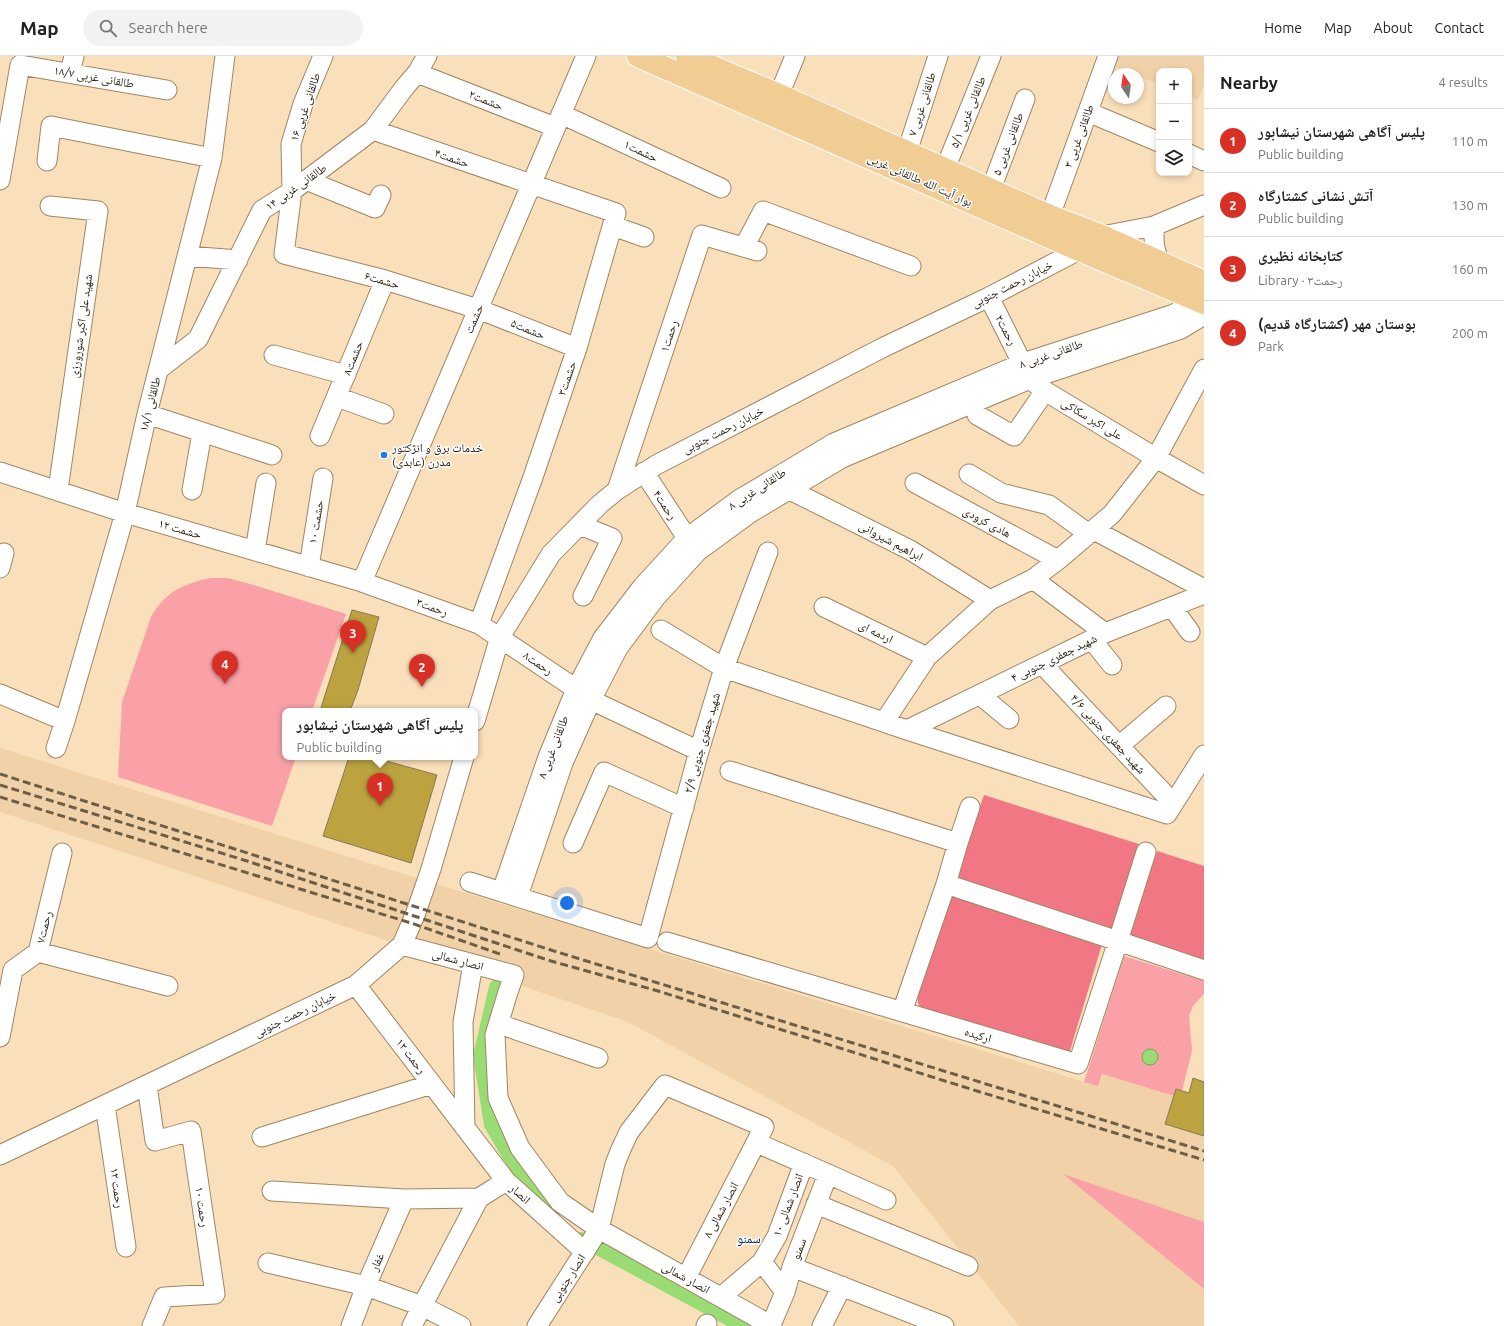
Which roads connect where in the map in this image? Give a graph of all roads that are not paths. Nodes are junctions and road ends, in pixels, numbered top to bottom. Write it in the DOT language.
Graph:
graph roads {
  1 [pos="225,56"];
  2 [pos="323,56"];
  3 [pos="427,56"];
  4 [pos="586,56"];
  5 [pos="638,56"];
  6 [pos="687,56"];
  7 [pos="795,56"];
  8 [pos="938,56"];
  9 [pos="991,56"];
  10 [pos="1108,56"];
  11 [pos="72,64"];
  12 [pos="416,73"];
  13 [pos="167,90"];
  14 [pos="779,95"];
  15 [pos="1025,99"];
  16 [pos="1088,112"];
  17 [pos="774,116"];
  18 [pos="558,121"];
  19 [pos="373,130"];
  20 [pos="1156,141"];
  21 [pos="907,152"];
  22 [pos="1192,155"];
  23 [pos="212,158"];
  24 [pos="47,161"];
  25 [pos="1204,161"];
  26 [pos="946,169"];
  27 [pos="0,180"];
  28 [pos="299,185"];
  29 [pos="531,185"];
  30 [pos="721,188"];
  31 [pos="990,189"];
  32 [pos="381,195"];
  33 [pos="1204,205"];
  34 [pos="50,206"];
  35 [pos="1050,216"];
  36 [pos="613,226"];
  37 [pos="1154,226"];
  38 [pos="1102,236"];
  39 [pos="644,237"];
  40 [pos="1079,250"];
  41 [pos="284,254"];
  42 [pos="187,256"];
  43 [pos="238,260"];
  44 [pos="1162,264"];
  45 [pos="912,266"];
  46 [pos="385,280"];
  47 [pos="989,297"];
  48 [pos="1203,299"];
  49 [pos="478,309"];
  50 [pos="577,348"];
  51 [pos="274,355"];
  52 [pos="1204,369"];
  53 [pos="158,370"];
  54 [pos="1027,371"];
  55 [pos="346,376"];
  56 [pos="1045,391"];
  57 [pos="337,397"];
  58 [pos="147,414"];
  59 [pos="384,414"];
  60 [pos="977,415"];
  61 [pos="202,433"];
  62 [pos="320,436"];
  63 [pos="272,455"];
  64 [pos="1156,458"];
  65 [pos="0,472"];
  66 [pos="644,472"];
  67 [pos="969,474"];
  68 [pos="323,478"];
  69 [pos="266,483"];
  70 [pos="915,483"];
  71 [pos="1204,485"];
  72 [pos="788,489"];
  73 [pos="58,490"];
  74 [pos="192,490"];
  75 [pos="617,490"];
  76 [pos="125,513"];
  77 [pos="580,525"];
  78 [pos="1091,532"];
  79 [pos="687,538"];
  80 [pos="255,551"];
  81 [pos="768,552"];
  82 [pos="1058,560"];
  83 [pos="309,566"];
  84 [pos="669,570"];
  85 [pos="1033,579"];
  86 [pos="362,582"];
  87 [pos="1204,589"];
  88 [pos="1204,594"];
  89 [pos="583,596"];
  90 [pos="990,600"];
  91 [pos="824,607"];
  92 [pos="1172,607"];
  93 [pos="479,624"];
  94 [pos="661,630"];
  95 [pos="1190,632"];
  96 [pos="1098,636"];
  97 [pos="500,637"];
  98 [pos="927,656"];
  99 [pos="1042,664"];
  100 [pos="1112,665"];
  101 [pos="724,668"];
  102 [pos="0,694"];
  103 [pos="583,694"];
  104 [pos="980,695"];
  105 [pos="1166,706"];
  106 [pos="478,711"];
  107 [pos="1009,719"];
  108 [pos="66,721"];
  109 [pos="884,722"];
  110 [pos="907,730"];
  111 [pos="1119,746"];
  112 [pos="56,748"];
  113 [pos="699,751"];
  114 [pos="1204,755"];
  115 [pos="463,760"];
  116 [pos="730,771"];
  117 [pos="970,807"];
  118 [pos="684,808"];
  119 [pos="1170,809"];
  120 [pos="574,843"];
  121 [pos="958,843"];
  122 [pos="1146,852"];
  123 [pos="62,853"];
  124 [pos="470,882"];
  125 [pos="946,884"];
  126 [pos="510,894"];
  127 [pos="1118,941"];
  128 [pos="667,942"];
  129 [pos="402,945"];
  130 [pos="38,952"];
  131 [pos="473,964"];
  132 [pos="1204,970"];
  133 [pos="356,985"];
  134 [pos="168,986"];
  135 [pos="902,1012"];
  136 [pos="499,1024"];
  137 [pos="0,1037"];
  138 [pos="598,1058"];
  139 [pos="432,1084"];
  140 [pos="147,1085"];
  141 [pos="105,1105"];
  142 [pos="465,1128"];
  143 [pos="262,1137"];
  144 [pos="757,1143"];
  145 [pos="0,1155"];
  146 [pos="804,1163"];
  147 [pos="828,1174"];
  148 [pos="506,1181"];
  149 [pos="272,1191"];
  150 [pos="479,1198"];
  151 [pos="404,1200"];
  152 [pos="886,1200"];
  153 [pos="816,1204"];
  154 [pos="599,1230"];
  155 [pos="126,1247"];
  156 [pos="585,1252"];
  157 [pos="762,1262"];
  158 [pos="268,1263"];
  159 [pos="968,1266"];
  160 [pos="792,1267"];
  161 [pos="686,1278"];
  162 [pos="366,1286"];
  163 [pos="842,1286"];
  164 [pos="785,1292"];
  165 [pos="721,1297"];
  166 [pos="422,1306"];
  167 [pos="152,1326"];
  168 [pos="351,1326"];
  169 [pos="412,1326"];
  170 [pos="461,1326"];
  171 [pos="537,1326"];
  172 [pos="771,1326"];
  173 [pos="822,1326"];
  174 [pos="944,1326"];
  1 -- 23 [label="street, طالقانی ۱۸/۱"];
  2 -- 28 [label="street, طالقانی غربی ۱۶"];
  3 -- 12 [label="street, طالقانی غربی ۱۴"];
  4 -- 18 [label="street, حشمت"];
  5 -- 17 [label="main road, بوار آیت الله طالقانی غربی"];
  6 -- 14 [label="main road, بوار آیت الله طالقانی غربی"];
  7 -- 14 [label="street"];
  8 -- 21 [label="street, طالقانی غربی ۷"];
  9 -- 26 [label="street, طالقانی غربی ۵/۱"];
  10 -- 16 [label="street, طالقانی غربی ۳"];
  11 -- 13 [label="street, طالقانی غربی ۱۸/۷"];
  11 -- 27 [label="street, طالقانی غربی ۱۸/۷"];
  12 -- 18 [label="street, حشمت۲"];
  12 -- 19 [label="street, طالقانی غربی ۱۴"];
  14 -- 17 [label="main road"];
  14 -- 21 [label="main road, بوار آیت الله طالقانی غربی"];
  15 -- 31 [label="street, طالقانی غربی ۵"];
  16 -- 20 [label="street"];
  16 -- 35 [label="street, طالقانی غربی ۳"];
  17 -- 40 [label="main road, بوار آیت الله طالقانی غربی"];
  18 -- 29 [label="street, حشمت"];
  18 -- 30 [label="street, حشمت۱"];
  19 -- 28 [label="street, طالقانی غربی ۱۴"];
  19 -- 29 [label="street, حشمت۴"];
  21 -- 26 [label="main road, بوار آیت الله طالقانی غربی"];
  22 -- 25 [label="street"];
  23 -- 24 [label="street"];
  23 -- 42 [label="street, طالقانی ۱۸/۱"];
  26 -- 31 [label="main road, بوار آیت الله طالقانی غربی"];
  28 -- 32 [label="street"];
  28 -- 41 [label="street, طالقانی غربی ۱۶"];
  28 -- 43 [label="street, طالقانی غربی ۱۴"];
  29 -- 36 [label="street, حشمت۳"];
  29 -- 49 [label="street, حشمت"];
  31 -- 35 [label="main road, بوار آیت الله طالقانی غربی"];
  33 -- 37 [label="street"];
  34 -- 73 [label="street, شهید علی اکبر شورورزی"];
  35 -- 38 [label="main road, بوار آیت الله طالقانی غربی"];
  36 -- 39 [label="street"];
  36 -- 50 [label="street, حشمت۳"];
  37 -- 38 [label="street"];
  37 -- 44 [label="street"];
  38 -- 40 [label="street, خیابان رحمت جنوبی"];
  38 -- 44 [label="main road, بوار آیت الله طالقانی غربی"];
  40 -- 47 [label="street, خیابان رحمت جنوبی"];
  40 -- 48 [label="main road, بوار آیت الله طالقانی غربی"];
  41 -- 46 [label="street, حشمت۶"];
  42 -- 43 [label="street"];
  42 -- 53 [label="street, طالقانی ۱۸/۱"];
  43 -- 53 [label="street, طالقانی غربی ۱۴"];
  44 -- 48 [label="main road, بوار آیت الله طالقانی غربی"];
  45 -- 75 [label="street, رحمت۱"];
  46 -- 49 [label="street, حشمت۶"];
  46 -- 55 [label="street, حشمت۸"];
  47 -- 54 [label="street, رحمت۲"];
  47 -- 66 [label="street, خیابان رحمت جنوبی"];
  48 -- 54 [label="street, طالقانی غربی ۸"];
  49 -- 50 [label="street, حشمت۵"];
  49 -- 86 [label="street, حشمت"];
  50 -- 93 [label="street, حشمت۳"];
  51 -- 55 [label="street"];
  52 -- 64 [label="street"];
  53 -- 58 [label="street, طالقانی ۱۸/۱"];
  54 -- 56 [label="street, علی اکبر سکاکی"];
  54 -- 72 [label="street, طالقانی غربی ۸"];
  54 -- 79 [label="street, طالقانی غربی ۸"];
  55 -- 57 [label="street, حشمت۸"];
  56 -- 60 [label="street"];
  56 -- 64 [label="street, علی اکبر سکاکی"];
  57 -- 59 [label="street"];
  57 -- 62 [label="street, حشمت۸"];
  58 -- 61 [label="street"];
  58 -- 76 [label="street, طالقانی ۱۸/۱"];
  61 -- 63 [label="street"];
  61 -- 74 [label="street"];
  64 -- 71 [label="street, علی اکبر سکاکی"];
  64 -- 78 [label="street"];
  65 -- 73 [label="street, حشمت ۱۲"];
  66 -- 75 [label="street, خیابان رحمت جنوبی"];
  66 -- 79 [label="street, رحمت۴"];
  67 -- 78 [label="street"];
  68 -- 83 [label="street, حشمت ۱۰"];
  69 -- 80 [label="street"];
  70 -- 82 [label="street, هادی کرودی"];
  72 -- 84 [label="street, طالقانی غربی ۸"];
  72 -- 90 [label="street, ابراهیم شیروانی"];
  73 -- 76 [label="street, حشمت ۱۲"];
  75 -- 77 [label="street, خیابان رحمت جنوبی"];
  76 -- 80 [label="street, حشمت ۱۲"];
  76 -- 108 [label="street, طالقانی ۱۸/۱"];
  77 -- 89 [label="street"];
  77 -- 97 [label="street, خیابان رحمت جنوبی"];
  78 -- 82 [label="street"];
  78 -- 87 [label="street"];
  79 -- 84 [label="street, طالقانی غربی ۸"];
  80 -- 83 [label="street, حشمت ۱۲"];
  81 -- 101 [label="street, شهید جعفری جنوبی ۲/۹"];
  82 -- 85 [label="street"];
  83 -- 86 [label="street, حشمت ۱۲"];
  84 -- 103 [label="street, طالقانی غربی ۸"];
  85 -- 90 [label="street"];
  85 -- 96 [label="street"];
  86 -- 93 [label="street, رحمت۳"];
  88 -- 92 [label="street, شهید جعفری جنوبی ۴"];
  90 -- 98 [label="street"];
  91 -- 98 [label="street, اردمه ای"];
  92 -- 95 [label="street"];
  92 -- 96 [label="street, شهید جعفری جنوبی ۴"];
  93 -- 97 [label="street, رحمت۳"];
  94 -- 101 [label="street"];
  96 -- 99 [label="street, شهید جعفری جنوبی ۴"];
  96 -- 100 [label="street"];
  97 -- 103 [label="street, رحمت۸"];
  97 -- 106 [label="street, خیابان رحمت جنوبی"];
  98 -- 109 [label="street"];
  99 -- 104 [label="street, شهید جعفری جنوبی ۴"];
  99 -- 111 [label="street, شهید جعفری جنوبی ۴/۶"];
  101 -- 109 [label="street"];
  101 -- 113 [label="street, شهید جعفری جنوبی ۲/۹"];
  102 -- 108 [label="street"];
  103 -- 113 [label="street, رحمت۸"];
  103 -- 126 [label="street, طالقانی غربی ۸"];
  104 -- 107 [label="street"];
  104 -- 110 [label="street, شهید جعفری جنوبی ۴"];
  105 -- 111 [label="street"];
  108 -- 112 [label="street, طالقانی ۱۸/۱"];
  109 -- 110 [label="street"];
  110 -- 119 [label="street"];
  111 -- 119 [label="street, شهید جعفری جنوبی ۴/۶"];
  113 -- 118 [label="street, شهید جعفری جنوبی ۲/۹"];
  114 -- 119 [label="street"];
  115 -- 129 [label="street, خیابان رحمت جنوبی"];
  116 -- 121 [label="street"];
  117 -- 121 [label="street"];
  118 -- 120 [label="street"];
  118 -- 126 [label="street, شهید جعفری جنوبی ۲/۹"];
  121 -- 125 [label="street"];
  122 -- 127 [label="street"];
  123 -- 130 [label="street, رحمت۷"];
  124 -- 126 [label="street"];
  125 -- 127 [label="street"];
  125 -- 135 [label="street"];
  127 -- 132 [label="street"];
  127 -- 135 [label="street, ارکیده"];
  128 -- 135 [label="street, ارکیده"];
  129 -- 131 [label="street, انصار شمالی"];
  129 -- 133 [label="street, خیابان رحمت جنوبی"];
  130 -- 134 [label="street"];
  130 -- 137 [label="street, رحمت۷"];
  131 -- 136 [label="street, انصار شمالی"];
  131 -- 142 [label="street"];
  133 -- 139 [label="street, رحمت ۱۲"];
  133 -- 140 [label="street, خیابان رحمت جنوبی"];
  136 -- 138 [label="street"];
  136 -- 154 [label="street, انصار شمالی"];
  139 -- 142 [label="street, رحمت ۱۲"];
  139 -- 143 [label="street"];
  140 -- 141 [label="street, خیابان رحمت جنوبی"];
  140 -- 167 [label="street, رحمت ۱۰"];
  141 -- 145 [label="street, خیابان رحمت جنوبی"];
  141 -- 155 [label="street, رحمت ۱۲"];
  142 -- 148 [label="street, انصار"];
  144 -- 146 [label="street"];
  144 -- 154 [label="street, انصار شمالی ۸"];
  144 -- 161 [label="street, انصار شمالی ۸"];
  146 -- 147 [label="street"];
  146 -- 157 [label="street, انصار شمالی ۱۰"];
  147 -- 152 [label="street"];
  147 -- 153 [label="street, سمنو"];
  148 -- 150 [label="street"];
  148 -- 156 [label="street, انصار"];
  149 -- 151 [label="street"];
  150 -- 151 [label="street"];
  150 -- 166 [label="street"];
  151 -- 162 [label="street, غفار"];
  153 -- 159 [label="street"];
  153 -- 160 [label="street, سمنو"];
  154 -- 156 [label="street, انصار جنوبی"];
  154 -- 161 [label="street, انصار شمالی"];
  156 -- 171 [label="street, انصار جنوبی"];
  157 -- 164 [label="street"];
  157 -- 165 [label="street, انصار شمالی ۱۰"];
  158 -- 162 [label="street"];
  160 -- 163 [label="street, سمنو"];
  160 -- 164 [label="street"];
  161 -- 165 [label="street, انصار شمالی"];
  162 -- 166 [label="street"];
  162 -- 168 [label="street, غفار"];
  163 -- 173 [label="street"];
  163 -- 174 [label="street, سمنو"];
  164 -- 172 [label="street"];
  165 -- 172 [label="street, انصار شمالی"];
  166 -- 169 [label="street"];
  166 -- 170 [label="street"];
}
